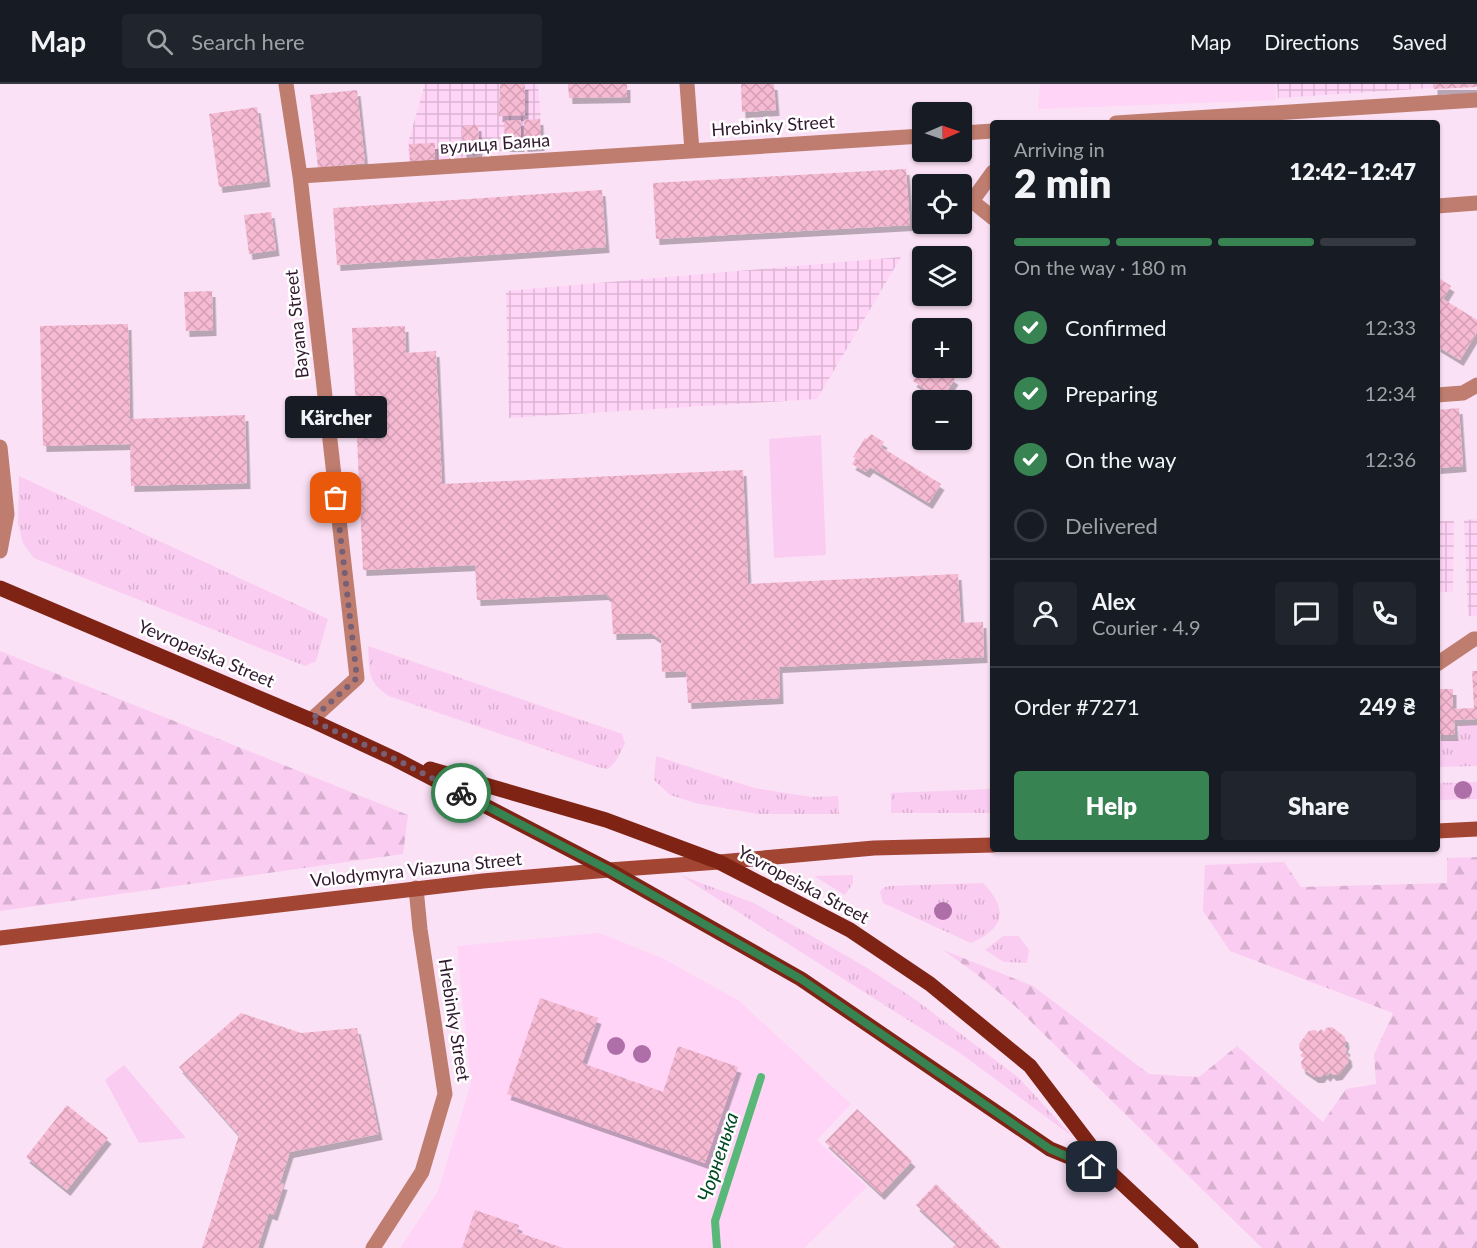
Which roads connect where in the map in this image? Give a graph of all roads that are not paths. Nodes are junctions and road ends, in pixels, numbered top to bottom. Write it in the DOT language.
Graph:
graph roads {
  1 [pos="286,84"];
  2 [pos="687,84"];
  3 [pos="1477,100"];
  4 [pos="1163,120"];
  5 [pos="990,131"];
  6 [pos="972,132"];
  7 [pos="912,137"];
  8 [pos="692,151"];
  9 [pos="300,176"];
  10 [pos="990,176"];
  11 [pos="1477,203"];
  12 [pos="1440,206"];
  13 [pos="990,216"];
  14 [pos="1477,385"];
  15 [pos="1440,395"];
  16 [pos="0,447"];
  17 [pos="0,551"];
  18 [pos="0,588"];
  19 [pos="1477,639"];
  20 [pos="1440,662"];
  21 [pos="311,720"];
  22 [pos="395,759"];
  23 [pos="1477,830"];
  24 [pos="1440,831"];
  25 [pos="990,845"];
  26 [pos="719,862"];
  27 [pos="609,870"];
  28 [pos="416,888"];
  29 [pos="0,938"];
  30 [pos="1113,1175"];
  31 [pos="373,1248"];
  32 [pos="1191,1248"];
  1 -- 9 [label="street, Bayana Street"];
  2 -- 8 [label="street, Hrebinky Street"];
  3 -- 4 [label="street"];
  5 -- 6 [label="street"];
  7 -- 8 [label="street, Hrebinky Street"];
  8 -- 9 [label="street, вулиця Баяна"];
  9 -- 21 [label="street, Bayana Street"];
  10 -- 13 [label="street"];
  11 -- 12 [label="street"];
  14 -- 15 [label="street"];
  16 -- 17 [label="street"];
  18 -- 21 [label="main road, Yevropeiska Street"];
  19 -- 20 [label="street"];
  21 -- 22 [label="main road, Yevropeiska Street"];
  22 -- 26 [label="main road, Yevropeiska Street"];
  22 -- 27 [label="main road, Yevropeiska Street"];
  23 -- 24 [label="main road"];
  25 -- 26 [label="main road, Volodymyra Viazuna Street"];
  26 -- 27 [label="main road, Volodymyra Viazuna Street"];
  26 -- 30 [label="main road, Yevropeiska Street"];
  27 -- 28 [label="main road, Volodymyra Viazuna Street"];
  27 -- 30 [label="main road, Yevropeiska Street"];
  28 -- 29 [label="main road, Volodymyra Viazuna Street"];
  28 -- 31 [label="street, Hrebinky Street"];
  30 -- 32 [label="main road, Yevropeiska Street"];
}
